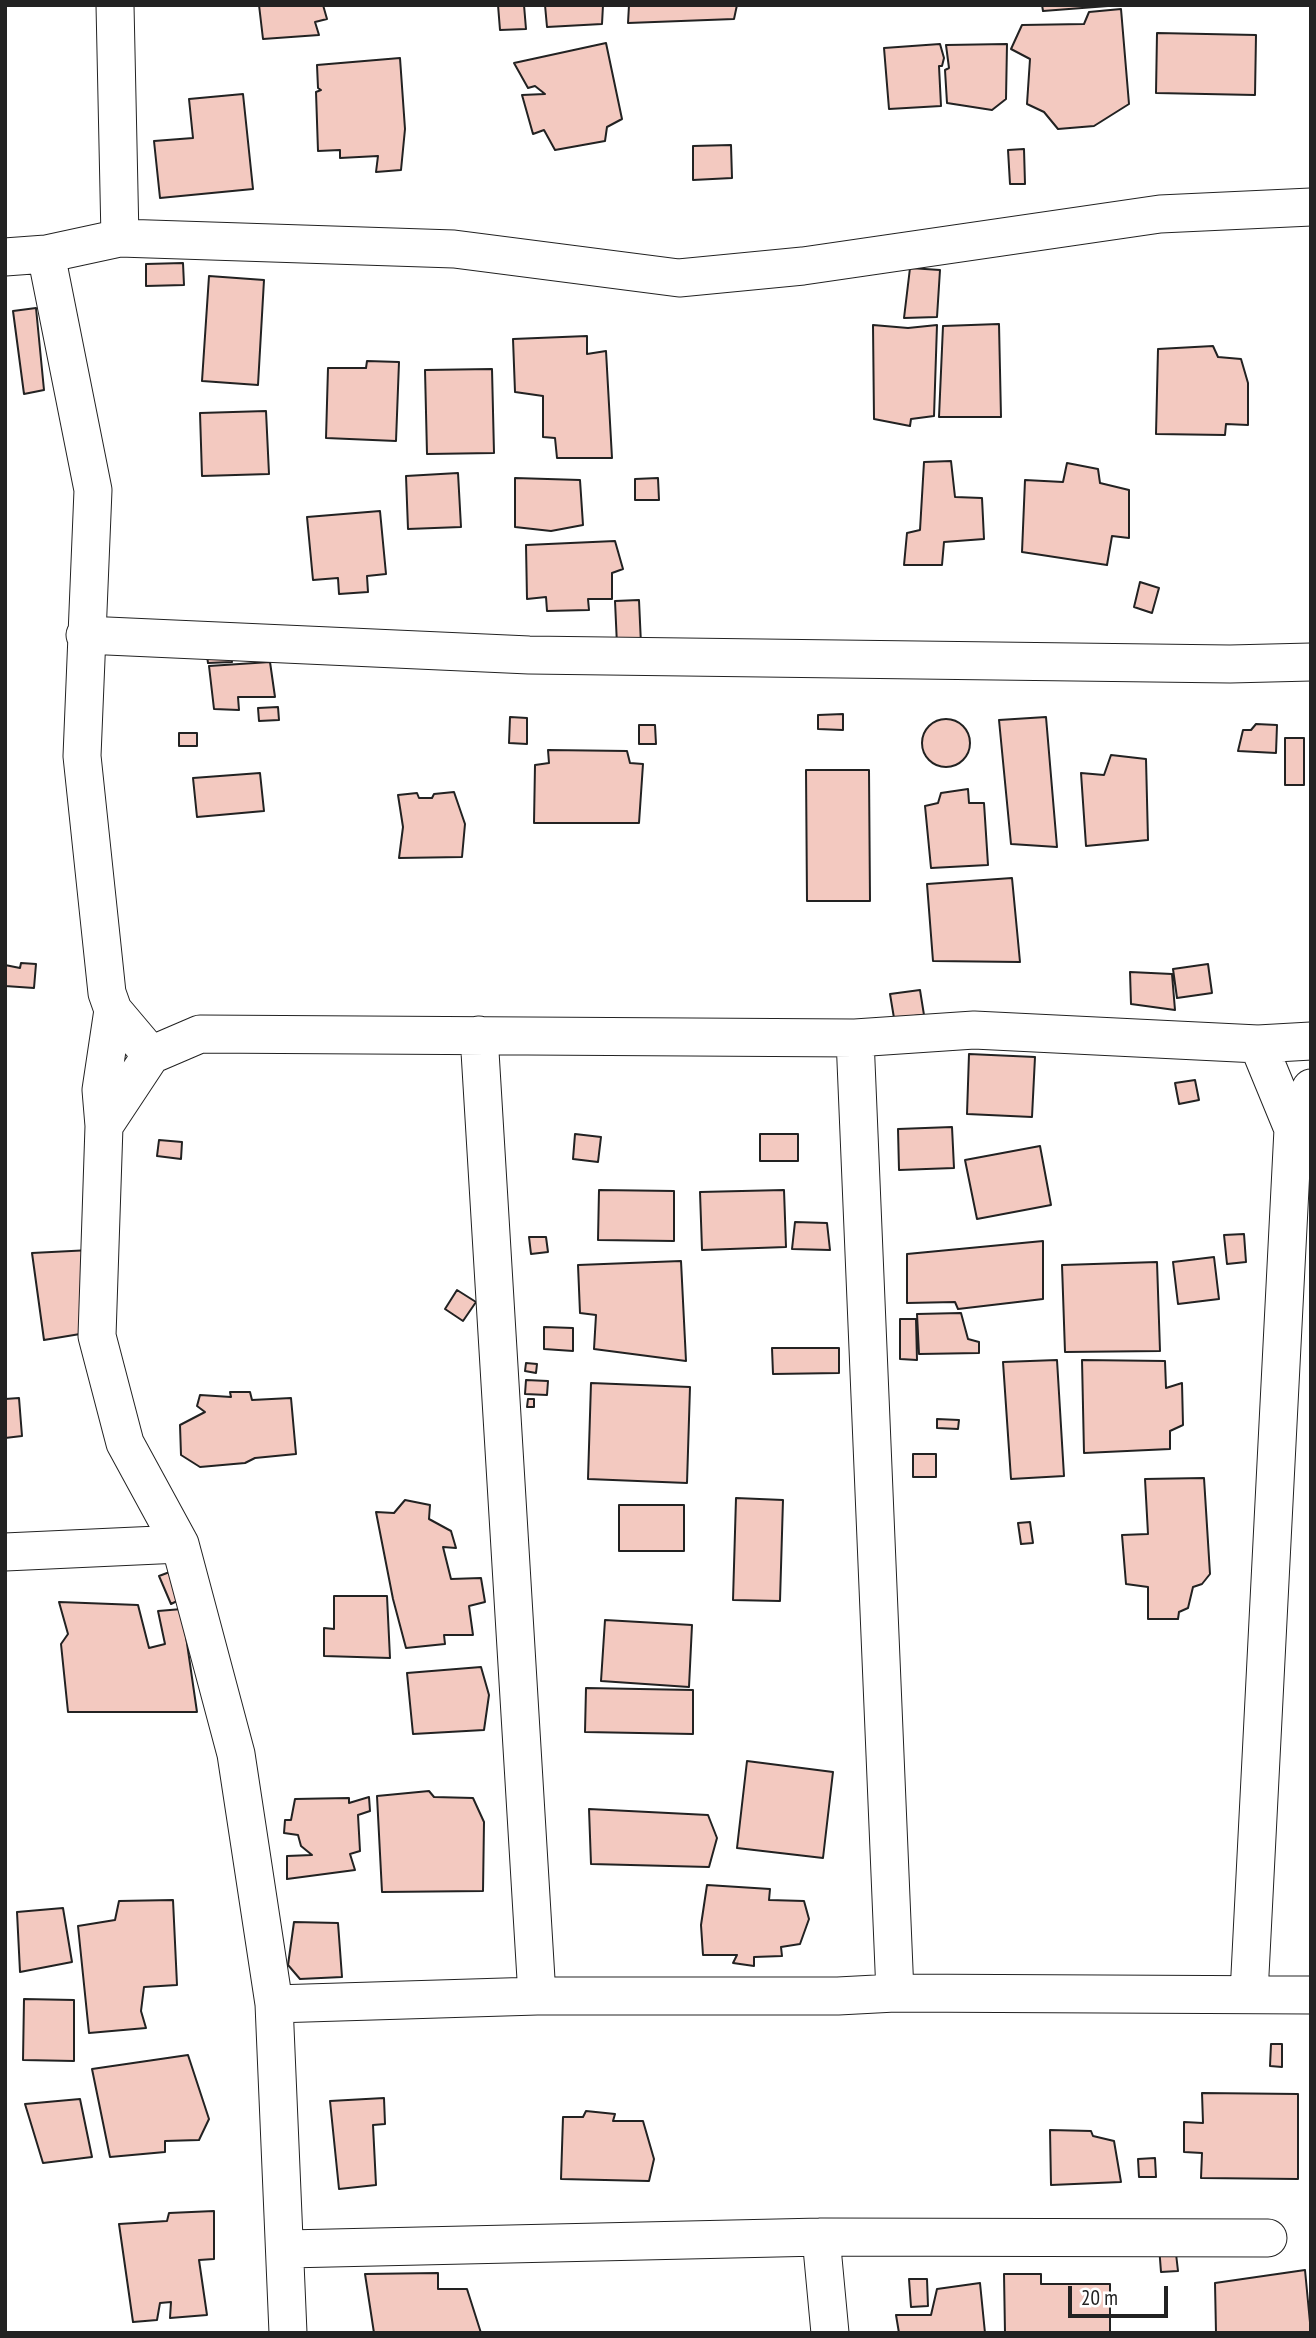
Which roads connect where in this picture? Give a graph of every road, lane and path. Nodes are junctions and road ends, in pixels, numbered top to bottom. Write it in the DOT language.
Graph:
graph roads {
  1 [pos="115,5"];
  2 [pos="1311,207"];
  3 [pos="120,238"];
  4 [pos="46,254"];
  5 [pos="5,257"];
  6 [pos="85,635"];
  7 [pos="1311,662"];
  8 [pos="113,1010"];
  9 [pos="479,1035"];
  10 [pos="855,1038"];
  11 [pos="1311,1041"];
  12 [pos="1258,1044"];
  13 [pos="151,1055"];
  14 [pos="1311,1088"];
  15 [pos="104,1126"];
  16 [pos="1293,1129"];
  17 [pos="180,1544"];
  18 [pos="5,1552"];
  19 [pos="895,1993"];
  20 [pos="1249,1994"];
  21 [pos="1311,1995"];
  22 [pos="537,1996"];
  23 [pos="274,2004"];
  24 [pos="821,2237"];
  25 [pos="1268,2238"];
  26 [pos="286,2249"];
  27 [pos="288,2333"];
  28 [pos="830,2333"];
  1 -- 3 [label="street"];
  2 -- 3 [label="street"];
  3 -- 4 [label="street"];
  4 -- 5 [label="street"];
  4 -- 6 [label="street"];
  6 -- 7 [label="street"];
  6 -- 8 [label="street"];
  8 -- 13 [label="street"];
  8 -- 15 [label="street"];
  9 -- 10 [label="street"];
  9 -- 13 [label="street"];
  9 -- 22 [label="street"];
  10 -- 12 [label="street"];
  10 -- 19 [label="street"];
  11 -- 12 [label="street"];
  12 -- 16 [label="street"];
  13 -- 15 [label="street"];
  14 -- 16 [label="street"];
  15 -- 17 [label="street"];
  16 -- 20 [label="street"];
  17 -- 18 [label="street"];
  17 -- 23 [label="street"];
  19 -- 20 [label="street"];
  19 -- 22 [label="street"];
  20 -- 21 [label="street"];
  22 -- 23 [label="street"];
  23 -- 26 [label="street"];
  24 -- 25 [label="street"];
  24 -- 26 [label="street"];
  24 -- 28 [label="street"];
  26 -- 27 [label="street"];
}
